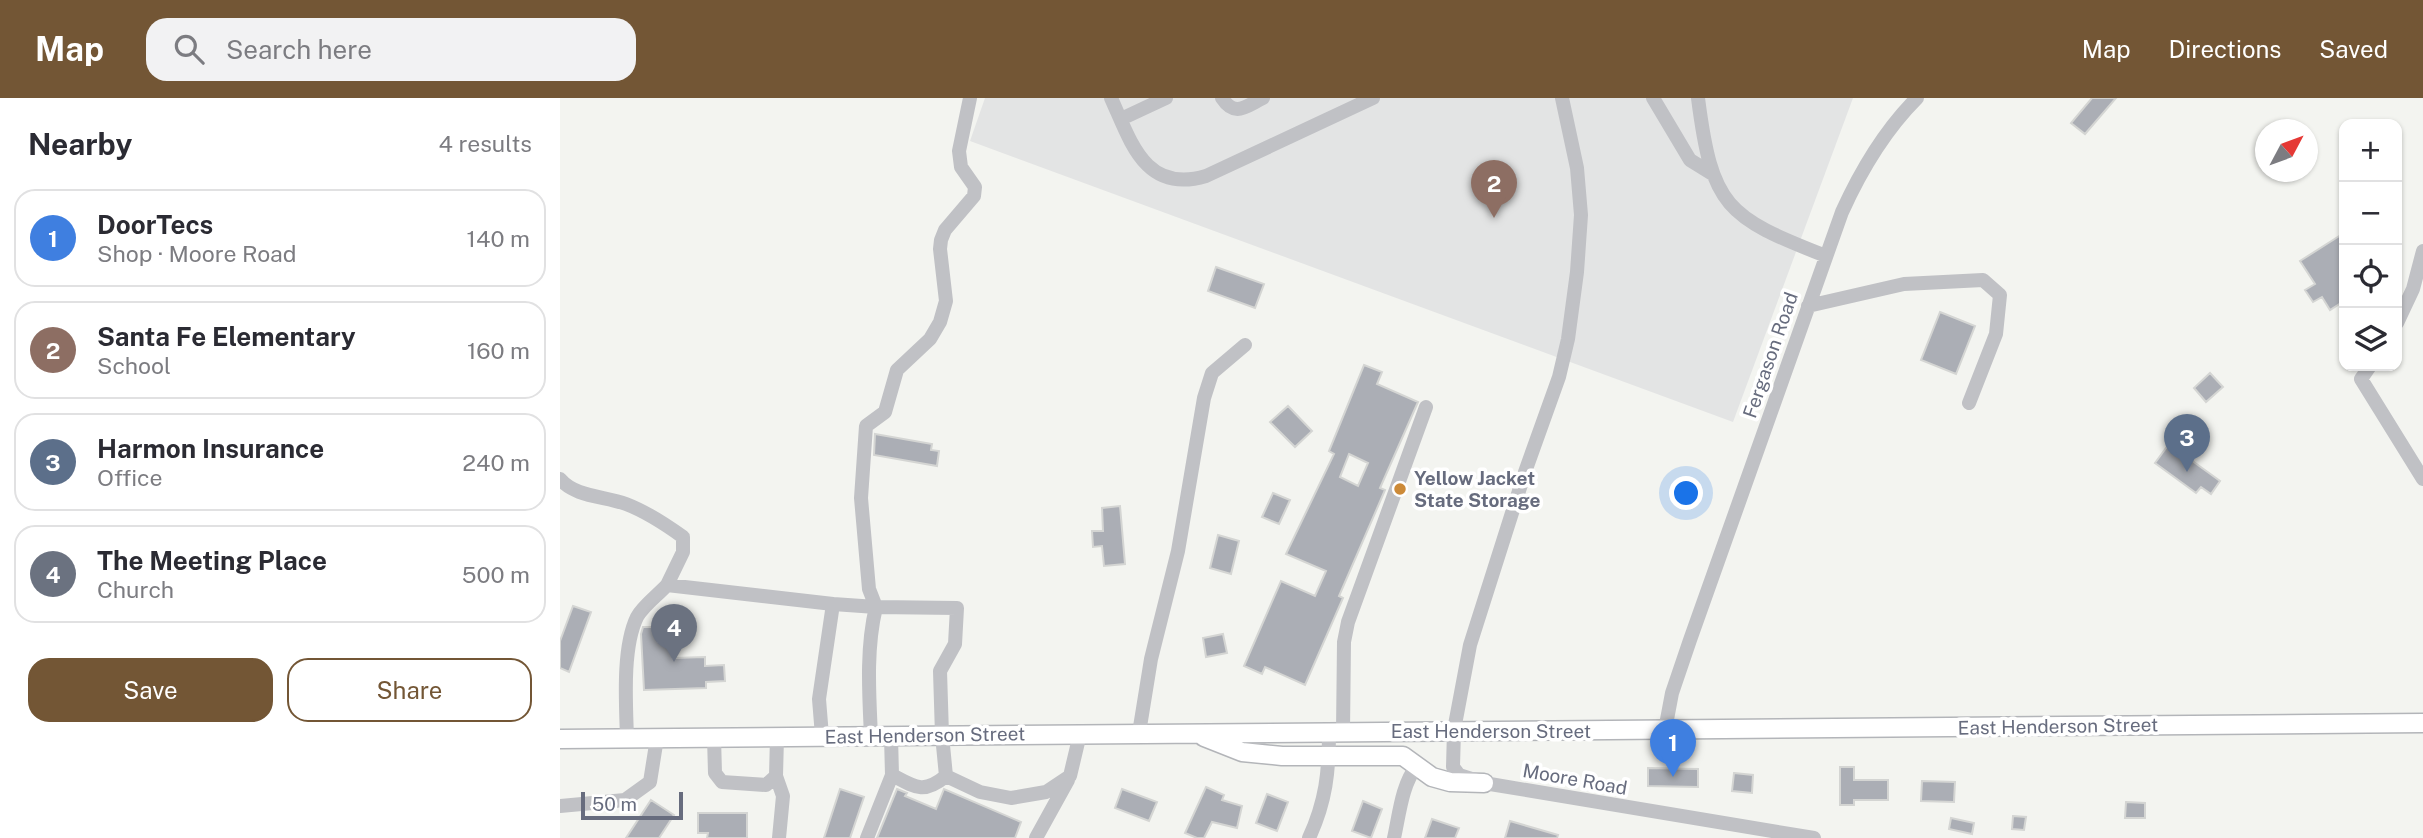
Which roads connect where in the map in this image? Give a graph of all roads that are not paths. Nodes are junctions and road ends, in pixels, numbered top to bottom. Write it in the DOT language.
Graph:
graph roads {
  1 [pos="970,98"];
  2 [pos="1111,98"];
  3 [pos="1166,98"];
  4 [pos="1222,98"];
  5 [pos="1263,98"];
  6 [pos="1373,98"];
  7 [pos="1562,98"];
  8 [pos="1653,98"];
  9 [pos="1698,98"];
  10 [pos="1917,98"];
  11 [pos="1121,119"];
  12 [pos="1711,173"];
  13 [pos="2423,251"];
  14 [pos="1826,256"];
  15 [pos="1808,306"];
  16 [pos="2402,312"];
  17 [pos="1245,345"];
  18 [pos="2367,371"];
  19 [pos="1969,403"];
  20 [pos="1426,407"];
  21 [pos="560,479"];
  22 [pos="2423,479"];
  23 [pos="667,585"];
  24 [pos="833,604"];
  25 [pos="876,607"];
  26 [pos="2423,723"];
  27 [pos="1454,730"];
  28 [pos="1665,730"];
  29 [pos="1336,732"];
  30 [pos="1139,733"];
  31 [pos="1194,733"];
  32 [pos="1080,734"];
  33 [pos="942,735"];
  34 [pos="822,736"];
  35 [pos="871,736"];
  36 [pos="891,736"];
  37 [pos="714,737"];
  38 [pos="777,737"];
  39 [pos="560,738"];
  40 [pos="626,738"];
  41 [pos="657,738"];
  42 [pos="1329,756"];
  43 [pos="1417,766"];
  44 [pos="892,775"];
  45 [pos="776,776"];
  46 [pos="946,776"];
  47 [pos="1070,776"];
  48 [pos="1484,783"];
  49 [pos="560,806"];
  50 [pos="779,838"];
  51 [pos="867,838"];
  52 [pos="1036,838"];
  53 [pos="1309,838"];
  54 [pos="1394,838"];
  55 [pos="1814,838"];
  1 -- 25 [label="street"];
  2 -- 11 [label="street"];
  3 -- 11 [label="street"];
  4 -- 5 [label="street"];
  6 -- 11 [label="street"];
  7 -- 27 [label="street"];
  8 -- 12 [label="street"];
  9 -- 12 [label="street"];
  10 -- 14 [label="street, Fergason Road"];
  12 -- 14 [label="street"];
  13 -- 16 [label="street"];
  14 -- 15 [label="street, Fergason Road"];
  15 -- 19 [label="street"];
  15 -- 28 [label="street, Fergason Road"];
  17 -- 30 [label="street"];
  18 -- 22 [label="street"];
  20 -- 29 [label="street"];
  21 -- 23 [label="street"];
  23 -- 24 [label="street"];
  23 -- 40 [label="street"];
  24 -- 25 [label="street"];
  24 -- 34 [label="street"];
  25 -- 33 [label="street"];
  25 -- 35 [label="street"];
  26 -- 28 [label="main road, East Henderson Street"];
  27 -- 28 [label="main road, East Henderson Street"];
  27 -- 29 [label="main road, East Henderson Street"];
  27 -- 48 [label="street, Moore Road"];
  29 -- 31 [label="main road, East Henderson Street"];
  29 -- 42 [label="street"];
  30 -- 31 [label="main road, East Henderson Street"];
  30 -- 32 [label="main road, East Henderson Street"];
  31 -- 42 [label="main road"];
  32 -- 33 [label="main road, East Henderson Street"];
  32 -- 47 [label="street"];
  33 -- 36 [label="main road, East Henderson Street"];
  33 -- 46 [label="street"];
  34 -- 35 [label="main road, East Henderson Street"];
  34 -- 38 [label="main road, East Henderson Street"];
  35 -- 36 [label="main road, East Henderson Street"];
  36 -- 44 [label="street"];
  37 -- 38 [label="main road, East Henderson Street"];
  37 -- 41 [label="main road, East Henderson Street"];
  37 -- 45 [label="street"];
  38 -- 45 [label="street"];
  39 -- 40 [label="main road, East Henderson Street"];
  40 -- 41 [label="main road, East Henderson Street"];
  41 -- 49 [label="street"];
  42 -- 43 [label="main road"];
  42 -- 53 [label="street"];
  43 -- 48 [label="main road"];
  43 -- 54 [label="street"];
  44 -- 46 [label="street"];
  44 -- 51 [label="street"];
  45 -- 50 [label="street"];
  46 -- 47 [label="street"];
  47 -- 52 [label="street"];
  48 -- 55 [label="street, Moore Road"];
}
